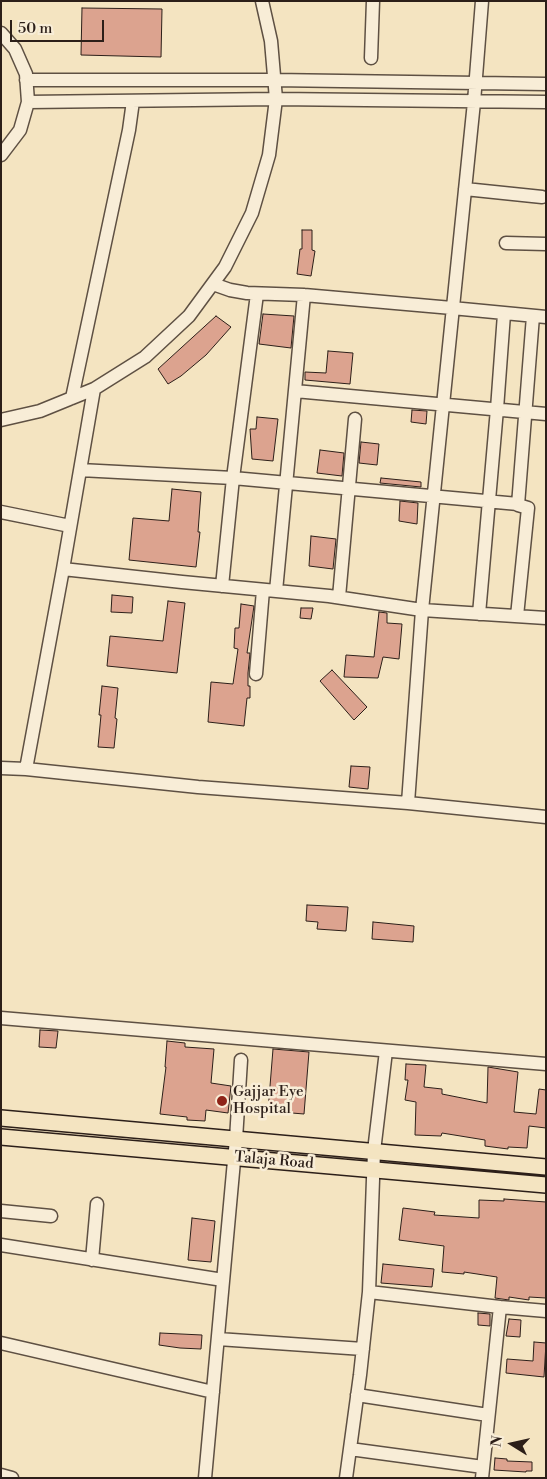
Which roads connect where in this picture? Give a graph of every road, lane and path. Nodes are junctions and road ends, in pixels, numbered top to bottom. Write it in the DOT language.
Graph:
graph roads {
  1 [pos="262,1"];
  2 [pos="372,1"];
  3 [pos="482,1"];
  4 [pos="1,34"];
  5 [pos="371,58"];
  6 [pos="26,80"];
  7 [pos="274,80"];
  8 [pos="475,83"];
  9 [pos="546,84"];
  10 [pos="276,100"];
  11 [pos="133,101"];
  12 [pos="28,102"];
  13 [pos="474,102"];
  14 [pos="546,102"];
  15 [pos="1,155"];
  16 [pos="465,189"];
  17 [pos="542,197"];
  18 [pos="506,243"];
  19 [pos="546,244"];
  20 [pos="213,284"];
  21 [pos="257,294"];
  22 [pos="304,295"];
  23 [pos="452,308"];
  24 [pos="504,314"];
  25 [pos="540,317"];
  26 [pos="94,389"];
  27 [pos="294,391"];
  28 [pos="72,398"];
  29 [pos="442,404"];
  30 [pos="497,409"];
  31 [pos="526,412"];
  32 [pos="546,414"];
  33 [pos="355,419"];
  34 [pos="1,420"];
  35 [pos="80,470"];
  36 [pos="233,478"];
  37 [pos="285,482"];
  38 [pos="348,488"];
  39 [pos="433,497"];
  40 [pos="488,501"];
  41 [pos="518,504"];
  42 [pos="1,512"];
  43 [pos="70,526"];
  44 [pos="63,569"];
  45 [pos="222,586"];
  46 [pos="270,590"];
  47 [pos="339,597"];
  48 [pos="422,610"];
  49 [pos="478,614"];
  50 [pos="517,616"];
  51 [pos="546,618"];
  52 [pos="256,674"];
  53 [pos="1,768"];
  54 [pos="26,769"];
  55 [pos="408,803"];
  56 [pos="546,817"];
  57 [pos="1,1018"];
  58 [pos="386,1051"];
  59 [pos="241,1060"];
  60 [pos="546,1064"];
  61 [pos="4,1119"];
  62 [pos="2,1138"];
  63 [pos="236,1139"];
  64 [pos="374,1151"];
  65 [pos="233,1158"];
  66 [pos="546,1166"];
  67 [pos="373,1169"];
  68 [pos="546,1185"];
  69 [pos="97,1204"];
  70 [pos="1,1211"];
  71 [pos="51,1216"];
  72 [pos="1,1246"];
  73 [pos="92,1260"];
  74 [pos="223,1280"];
  75 [pos="369,1292"];
  76 [pos="500,1307"];
  77 [pos="546,1311"];
  78 [pos="218,1339"];
  79 [pos="1,1343"];
  80 [pos="363,1349"];
  81 [pos="213,1392"];
  82 [pos="358,1395"];
  83 [pos="488,1415"];
  84 [pos="350,1449"];
  85 [pos="482,1472"];
  86 [pos="1,1475"];
  87 [pos="12,1478"];
  88 [pos="206,1478"];
  89 [pos="346,1478"];
  1 -- 7 [label="street"];
  2 -- 5 [label="street"];
  3 -- 8 [label="street"];
  4 -- 6 [label="street"];
  6 -- 7 [label="street"];
  6 -- 12 [label="street"];
  7 -- 8 [label="street"];
  7 -- 10 [label="street"];
  8 -- 9 [label="street"];
  8 -- 13 [label="street"];
  10 -- 11 [label="street"];
  10 -- 13 [label="street"];
  10 -- 20 [label="street"];
  11 -- 12 [label="street"];
  11 -- 28 [label="street"];
  12 -- 15 [label="street"];
  13 -- 14 [label="street"];
  13 -- 16 [label="street"];
  16 -- 17 [label="street"];
  16 -- 23 [label="street"];
  18 -- 19 [label="street"];
  20 -- 21 [label="street"];
  20 -- 26 [label="street"];
  21 -- 22 [label="street"];
  21 -- 36 [label="street"];
  22 -- 23 [label="street"];
  22 -- 27 [label="street"];
  23 -- 24 [label="street"];
  23 -- 29 [label="street"];
  24 -- 25 [label="street"];
  24 -- 30 [label="street"];
  25 -- 31 [label="street"];
  26 -- 28 [label="street"];
  26 -- 35 [label="street"];
  27 -- 29 [label="street"];
  27 -- 37 [label="street"];
  28 -- 34 [label="street"];
  29 -- 30 [label="street"];
  29 -- 39 [label="street"];
  30 -- 31 [label="street"];
  30 -- 40 [label="street"];
  31 -- 32 [label="street"];
  31 -- 41 [label="street"];
  33 -- 38 [label="street"];
  35 -- 36 [label="street"];
  35 -- 43 [label="street"];
  36 -- 37 [label="street"];
  36 -- 45 [label="street"];
  37 -- 38 [label="street"];
  37 -- 46 [label="street"];
  38 -- 39 [label="street"];
  38 -- 47 [label="street"];
  39 -- 40 [label="street"];
  39 -- 48 [label="street"];
  40 -- 41 [label="street"];
  40 -- 49 [label="street"];
  41 -- 50 [label="street"];
  42 -- 43 [label="street"];
  43 -- 44 [label="street"];
  44 -- 45 [label="street"];
  44 -- 54 [label="street"];
  45 -- 46 [label="street"];
  46 -- 47 [label="street"];
  46 -- 52 [label="street"];
  47 -- 48 [label="street"];
  48 -- 49 [label="street"];
  48 -- 55 [label="street"];
  49 -- 50 [label="street"];
  50 -- 51 [label="street"];
  53 -- 54 [label="street"];
  54 -- 55 [label="street"];
  55 -- 56 [label="street"];
  57 -- 58 [label="street"];
  58 -- 60 [label="street"];
  58 -- 64 [label="street"];
  59 -- 63 [label="street"];
  61 -- 62 [label="street"];
  61 -- 63 [label="main road, Talaja Road"];
  62 -- 65 [label="main road, Talaja Road"];
  63 -- 64 [label="main road, Talaja Road"];
  63 -- 65 [label="street"];
  64 -- 66 [label="main road, Talaja Road"];
  64 -- 67 [label="street"];
  65 -- 67 [label="main road, Talaja Road"];
  65 -- 74 [label="street"];
  67 -- 68 [label="main road, Talaja Road"];
  67 -- 75 [label="street"];
  69 -- 73 [label="street"];
  70 -- 71 [label="street"];
  72 -- 73 [label="street"];
  73 -- 74 [label="street"];
  74 -- 78 [label="street"];
  75 -- 76 [label="street"];
  75 -- 80 [label="street"];
  76 -- 77 [label="street"];
  76 -- 83 [label="street"];
  78 -- 80 [label="street"];
  78 -- 81 [label="street"];
  79 -- 81 [label="street"];
  80 -- 82 [label="street"];
  81 -- 88 [label="street"];
  82 -- 83 [label="street"];
  82 -- 84 [label="street"];
  83 -- 85 [label="street"];
  84 -- 85 [label="street"];
  84 -- 89 [label="street"];
  86 -- 87 [label="street"];
}
